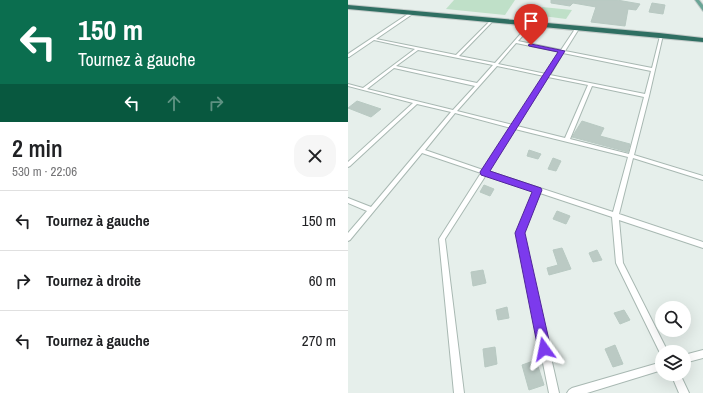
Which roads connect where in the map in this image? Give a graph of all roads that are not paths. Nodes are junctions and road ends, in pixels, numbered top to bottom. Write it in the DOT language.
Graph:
graph roads {
  1 [pos="698,0"];
  2 [pos="348,7"];
  3 [pos="703,9"];
  4 [pos="412,13"];
  5 [pos="491,21"];
  6 [pos="532,23"];
  7 [pos="578,27"];
  8 [pos="662,36"];
  9 [pos="374,39"];
  10 [pos="703,40"];
  11 [pos="515,42"];
  12 [pos="418,48"];
  13 [pos="562,51"];
  14 [pos="348,56"];
  15 [pos="457,56"];
  16 [pos="496,64"];
  17 [pos="393,67"];
  18 [pos="654,70"];
  19 [pos="547,75"];
  20 [pos="591,84"];
  21 [pos="478,85"];
  22 [pos="349,86"];
  23 [pos="364,89"];
  24 [pos="647,96"];
  25 [pos="416,102"];
  26 [pos="454,112"];
  27 [pos="514,126"];
  28 [pos="567,140"];
  29 [pos="421,151"];
  30 [pos="631,156"];
  31 [pos="348,165"];
  32 [pos="484,172"];
  33 [pos="703,178"];
  34 [pos="538,190"];
  35 [pos="348,200"];
  36 [pos="372,210"];
  37 [pos="615,216"];
  38 [pos="348,238"];
  39 [pos="703,246"];
  40 [pos="661,345"];
  41 [pos="703,354"];
  42 [pos="691,357"];
  43 [pos="655,368"];
  44 [pos="678,381"];
  45 [pos="459,393"];
  46 [pos="554,393"];
  47 [pos="572,393"];
  48 [pos="684,393"];
  1 -- 3 [label="main road"];
  2 -- 4 [label="highway"];
  4 -- 5 [label="highway"];
  4 -- 9 [label="street"];
  5 -- 6 [label="highway"];
  5 -- 15 [label="street"];
  6 -- 7 [label="highway"];
  6 -- 11 [label="street"];
  7 -- 8 [label="highway"];
  7 -- 13 [label="street"];
  8 -- 10 [label="highway"];
  8 -- 18 [label="street"];
  9 -- 12 [label="street"];
  9 -- 14 [label="street"];
  11 -- 13 [label="street"];
  11 -- 16 [label="street"];
  12 -- 15 [label="street"];
  12 -- 17 [label="street"];
  13 -- 18 [label="street"];
  13 -- 19 [label="street"];
  15 -- 16 [label="street"];
  16 -- 19 [label="street"];
  16 -- 21 [label="street"];
  17 -- 21 [label="street"];
  17 -- 23 [label="street"];
  18 -- 24 [label="street"];
  19 -- 20 [label="street"];
  19 -- 27 [label="street"];
  20 -- 24 [label="street"];
  20 -- 28 [label="street"];
  21 -- 26 [label="street"];
  22 -- 23 [label="street"];
  23 -- 25 [label="street"];
  24 -- 30 [label="street"];
  25 -- 26 [label="street"];
  25 -- 31 [label="street"];
  26 -- 27 [label="street"];
  26 -- 29 [label="street"];
  27 -- 28 [label="street"];
  27 -- 32 [label="street"];
  28 -- 30 [label="street"];
  29 -- 32 [label="street"];
  29 -- 36 [label="street"];
  30 -- 33 [label="street"];
  30 -- 37 [label="street"];
  32 -- 34 [label="street"];
  32 -- 45 [label="street"];
  34 -- 37 [label="street"];
  34 -- 46 [label="street"];
  35 -- 36 [label="street"];
  36 -- 38 [label="street"];
  37 -- 39 [label="street"];
  37 -- 40 [label="street"];
  41 -- 42 [label="street"];
  43 -- 47 [label="street"];
  44 -- 48 [label="street"];
}
